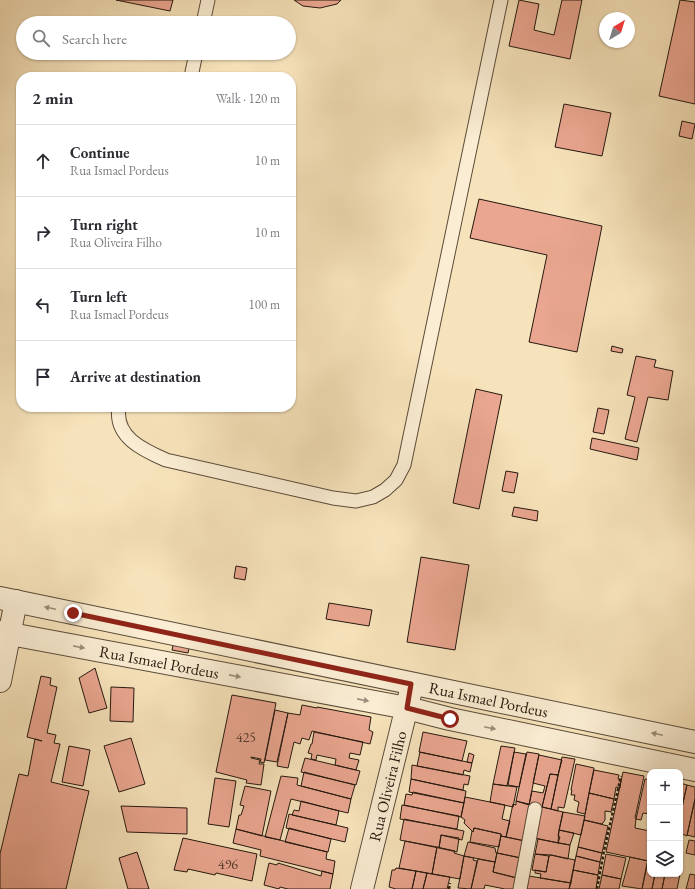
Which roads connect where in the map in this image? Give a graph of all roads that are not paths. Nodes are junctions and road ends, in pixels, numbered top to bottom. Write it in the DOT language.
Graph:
graph roads {
  1 [pos="208,0"];
  2 [pos="501,0"];
  3 [pos="204,16"];
  4 [pos="195,60"];
  5 [pos="192,72"];
  6 [pos="118,412"];
  7 [pos="8,599"];
  8 [pos="5,633"];
  9 [pos="0,682"];
  10 [pos="411,684"];
  11 [pos="407,708"];
  12 [pos="695,742"];
  13 [pos="695,770"];
  14 [pos="536,809"];
  15 [pos="362,889"];
  16 [pos="520,889"];
  1 -- 3 [label="lane"];
  2 -- 6 [label="lane"];
  4 -- 5 [label="lane"];
  7 -- 8 [label="street"];
  10 -- 7 [label="street, Rua Ismael Pordeus, one-way"];
  8 -- 9 [label="street"];
  8 -- 11 [label="street, Rua Ismael Pordeus, one-way"];
  10 -- 11 [label="street, Rua Oliveira Filho"];
  12 -- 10 [label="street, Rua Ismael Pordeus, one-way"];
  11 -- 13 [label="street, Rua Ismael Pordeus, one-way"];
  11 -- 15 [label="street, Rua Oliveira Filho"];
  14 -- 16 [label="lane"];
}
